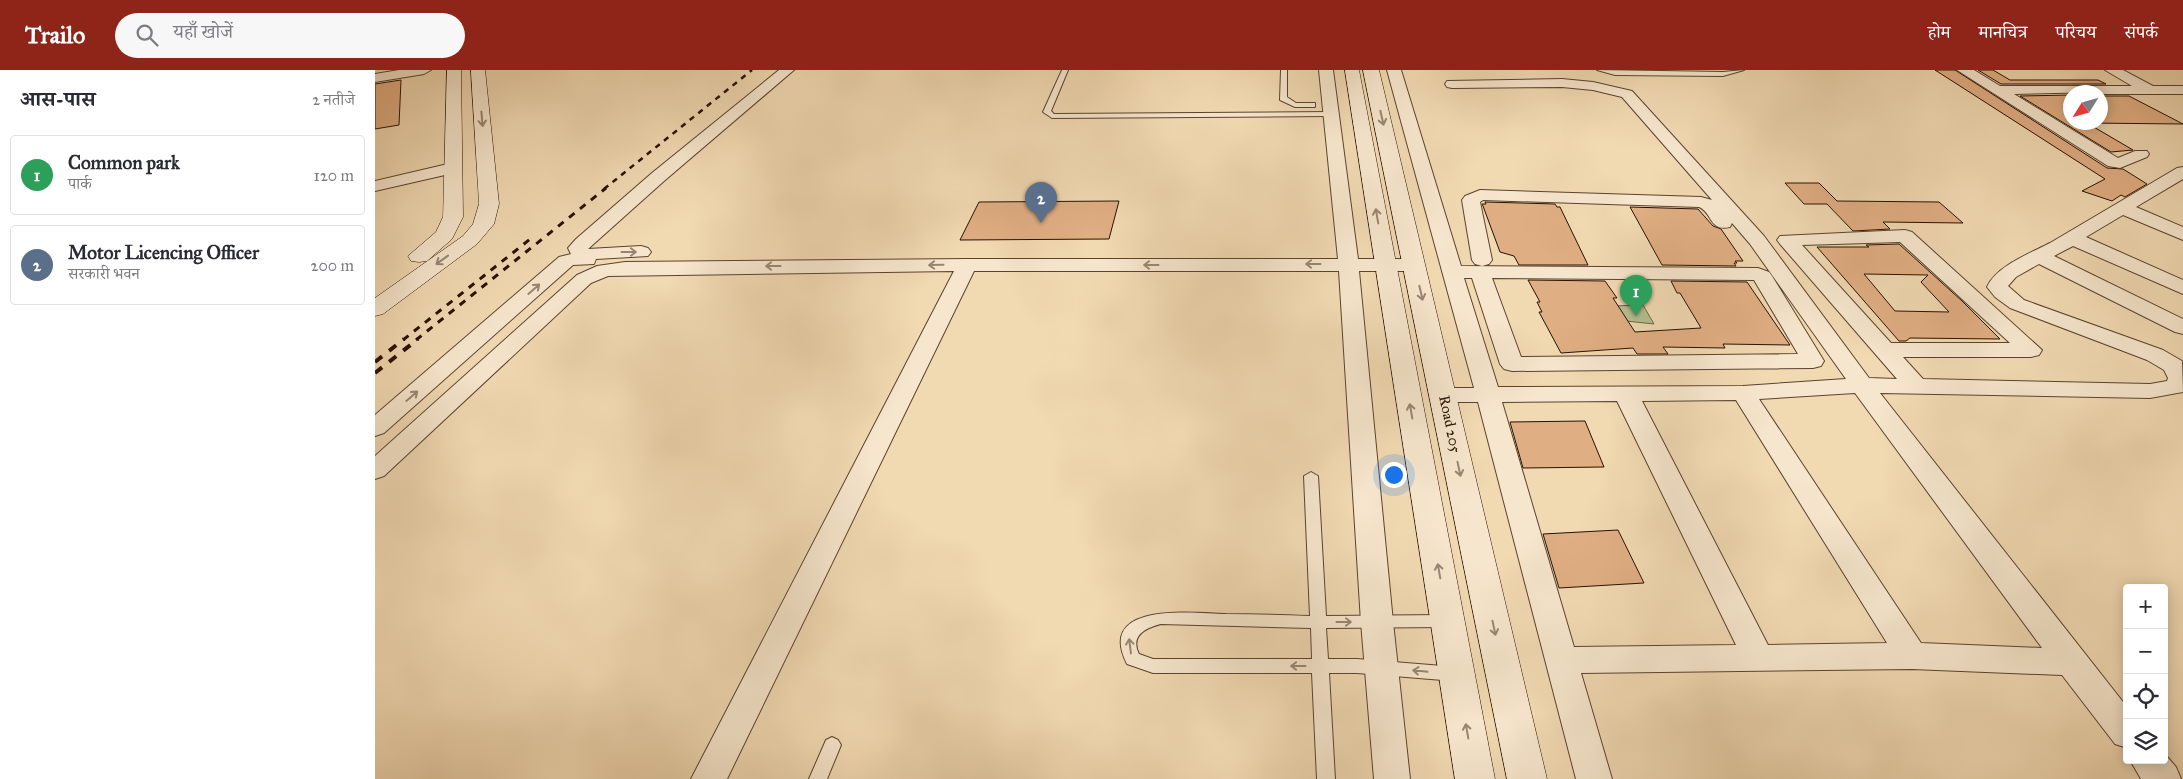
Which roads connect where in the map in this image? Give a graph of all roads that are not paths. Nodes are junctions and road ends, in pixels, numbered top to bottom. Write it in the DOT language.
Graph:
graph roads {
  1 [pos="424,70"];
  2 [pos="456,70"];
  3 [pos="478,70"];
  4 [pos="787,70"];
  5 [pos="1065,70"];
  6 [pos="1284,70"];
  7 [pos="1326,70"];
  8 [pos="1352,70"];
  9 [pos="1371,70"];
  10 [pos="1394,70"];
  11 [pos="1600,70"];
  12 [pos="1741,70"];
  13 [pos="1963,70"];
  14 [pos="2113,70"];
  15 [pos="1638,72"];
  16 [pos="375,78"];
  17 [pos="1452,84"];
  18 [pos="1997,90"];
  19 [pos="2151,90"];
  20 [pos="2183,90"];
  21 [pos="1331,109"];
  22 [pos="2141,154"];
  23 [pos="452,168"];
  24 [pos="375,171"];
  25 [pos="404,171"];
  26 [pos="2183,173"];
  27 [pos="375,186"];
  28 [pos="2122,208"];
  29 [pos="2183,234"];
  30 [pos="2072,238"];
  31 [pos="581,255"];
  32 [pos="1384,256"];
  33 [pos="2037,256"];
  34 [pos="1347,257"];
  35 [pos="1413,257"];
  36 [pos="967,265"];
  37 [pos="1450,265"];
  38 [pos="1481,266"];
  39 [pos="604,270"];
  40 [pos="375,288"];
  41 [pos="2183,288"];
  42 [pos="375,309"];
  43 [pos="2183,327"];
  44 [pos="1885,350"];
  45 [pos="2181,380"];
  46 [pos="1862,385"];
  47 [pos="1917,387"];
  48 [pos="1743,393"];
  49 [pos="1488,394"];
  50 [pos="1626,394"];
  51 [pos="1443,395"];
  52 [pos="375,428"];
  53 [pos="375,470"];
  54 [pos="1311,476"];
  55 [pos="1319,622"];
  56 [pos="1377,622"];
  57 [pos="1448,622"];
  58 [pos="1758,656"];
  59 [pos="1912,656"];
  60 [pos="1561,660"];
  61 [pos="2071,662"];
  62 [pos="1319,666"];
  63 [pos="1382,667"];
  64 [pos="1457,674"];
  65 [pos="2123,728"];
  66 [pos="832,745"];
  67 [pos="2151,764"];
  68 [pos="709,779"];
  69 [pos="817,779"];
  70 [pos="1326,779"];
  71 [pos="1392,779"];
  72 [pos="1475,779"];
  73 [pos="1527,779"];
  74 [pos="1594,779"];
  75 [pos="2163,779"];
  1 -- 16 [label="street"];
  2 -- 23 [label="main road"];
  3 -- 42 [label="main road, one-way"];
  4 -- 31 [label="street"];
  5 -- 21 [label="lane"];
  6 -- 21 [label="lane"];
  7 -- 21 [label="street"];
  32 -- 8 [label="main road, one-way"];
  9 -- 35 [label="main road, Road 205, one-way"];
  10 -- 37 [label="street"];
  11 -- 15 [label="lane"];
  12 -- 15 [label="lane"];
  13 -- 18 [label="street"];
  14 -- 19 [label="street"];
  17 -- 46 [label="street"];
  18 -- 19 [label="street"];
  18 -- 22 [label="street"];
  19 -- 20 [label="street"];
  21 -- 34 [label="street"];
  23 -- 27 [label="street"];
  23 -- 40 [label="main road"];
  24 -- 25 [label="street"];
  26 -- 28 [label="street"];
  28 -- 29 [label="street"];
  28 -- 30 [label="street"];
  30 -- 33 [label="street"];
  30 -- 41 [label="street"];
  31 -- 34 [label="street, one-way"];
  31 -- 39 [label="street"];
  52 -- 31 [label="street, one-way"];
  32 -- 34 [label="street"];
  32 -- 35 [label="street"];
  57 -- 32 [label="main road, one-way"];
  33 -- 43 [label="street"];
  33 -- 45 [label="street"];
  34 -- 36 [label="street, one-way"];
  34 -- 56 [label="street"];
  35 -- 51 [label="main road, Road 205, one-way"];
  36 -- 39 [label="street, one-way"];
  36 -- 68 [label="street"];
  37 -- 38 [label="street"];
  37 -- 49 [label="street"];
  38 -- 38 [label="street"];
  38 -- 38 [label="street"];
  39 -- 53 [label="street"];
  44 -- 44 [label="street"];
  44 -- 47 [label="street"];
  45 -- 47 [label="street"];
  46 -- 47 [label="street"];
  46 -- 48 [label="street"];
  46 -- 61 [label="street"];
  48 -- 50 [label="street"];
  48 -- 59 [label="street"];
  49 -- 50 [label="street"];
  49 -- 51 [label="street"];
  49 -- 60 [label="street"];
  50 -- 58 [label="street"];
  51 -- 73 [label="main road, Road 205, one-way"];
  54 -- 55 [label="lane"];
  55 -- 56 [label="lane, one-way"];
  55 -- 62 [label="lane"];
  62 -- 55 [label="lane, one-way"];
  56 -- 57 [label="lane"];
  56 -- 63 [label="street"];
  57 -- 64 [label="main road"];
  58 -- 59 [label="street"];
  58 -- 60 [label="street"];
  59 -- 61 [label="street"];
  60 -- 74 [label="street"];
  61 -- 65 [label="street"];
  62 -- 63 [label="lane"];
  62 -- 70 [label="lane"];
  64 -- 63 [label="lane, one-way"];
  63 -- 71 [label="street"];
  72 -- 64 [label="main road, one-way"];
  66 -- 69 [label="lane"];
  67 -- 75 [label="street"];
}
